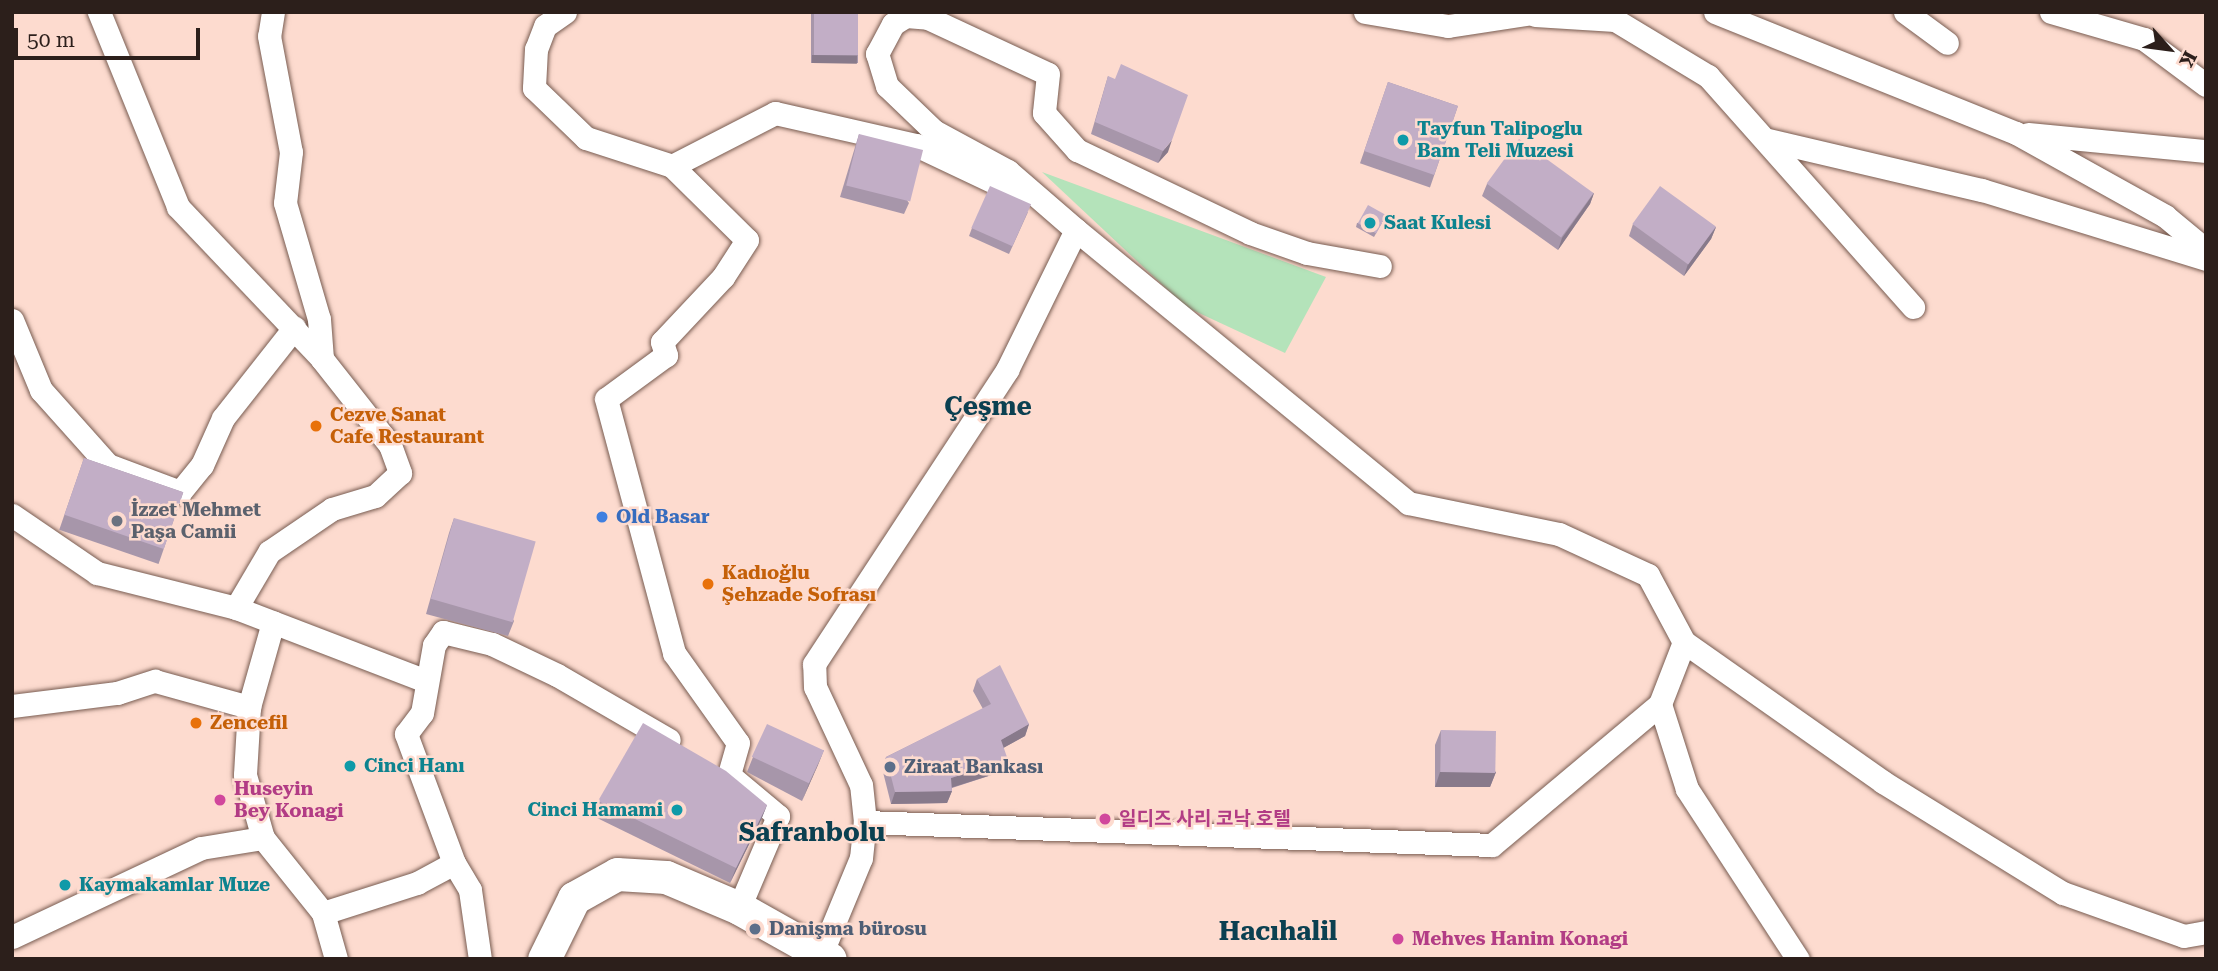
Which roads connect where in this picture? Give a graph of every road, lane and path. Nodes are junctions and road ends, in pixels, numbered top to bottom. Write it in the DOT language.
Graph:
graph roads {
  1 [pos="99,12"];
  2 [pos="273,12"];
  3 [pos="565,12"];
  4 [pos="1365,12"];
  5 [pos="1715,12"];
  6 [pos="1905,12"];
  7 [pos="2051,12"];
  8 [pos="1536,13"];
  9 [pos="1947,43"];
  10 [pos="2206,85"];
  11 [pos="2016,133"];
  12 [pos="1768,140"];
  13 [pos="2206,151"];
  14 [pos="672,166"];
  15 [pos="1038,202"];
  16 [pos="1076,230"];
  17 [pos="2206,250"];
  18 [pos="2206,260"];
  19 [pos="1380,266"];
  20 [pos="1913,307"];
  21 [pos="12,320"];
  22 [pos="294,328"];
  23 [pos="322,359"];
  24 [pos="12,515"];
  25 [pos="236,608"];
  26 [pos="273,622"];
  27 [pos="1684,642"];
  28 [pos="426,681"];
  29 [pos="1660,704"];
  30 [pos="12,706"];
  31 [pos="249,707"];
  32 [pos="729,775"];
  33 [pos="865,822"];
  34 [pos="263,838"];
  35 [pos="454,863"];
  36 [pos="738,908"];
  37 [pos="323,914"];
  38 [pos="2206,932"];
  39 [pos="12,937"];
  40 [pos="826,956"];
  41 [pos="336,959"];
  42 [pos="480,959"];
  43 [pos="544,959"];
  44 [pos="1798,959"];
  1 -- 22 [label="street"];
  2 -- 23 [label="street"];
  3 -- 14 [label="street"];
  4 -- 8 [label="street"];
  5 -- 11 [label="street"];
  6 -- 9 [label="street"];
  7 -- 10 [label="street"];
  8 -- 12 [label="street"];
  11 -- 13 [label="street"];
  11 -- 17 [label="street"];
  12 -- 18 [label="street"];
  12 -- 20 [label="street"];
  14 -- 15 [label="street"];
  14 -- 32 [label="street"];
  15 -- 16 [label="street"];
  15 -- 19 [label="street"];
  16 -- 27 [label="street"];
  16 -- 33 [label="street"];
  21 -- 22 [label="street"];
  22 -- 23 [label="street"];
  23 -- 25 [label="street"];
  24 -- 25 [label="street"];
  25 -- 26 [label="street"];
  26 -- 28 [label="street"];
  26 -- 31 [label="street"];
  27 -- 29 [label="street"];
  27 -- 38 [label="street"];
  28 -- 32 [label="street"];
  28 -- 35 [label="street"];
  29 -- 33 [label="street"];
  29 -- 44 [label="street"];
  30 -- 31 [label="street"];
  31 -- 34 [label="street"];
  32 -- 36 [label="street"];
  33 -- 40 [label="street"];
  34 -- 37 [label="street"];
  34 -- 39 [label="street"];
  35 -- 37 [label="street"];
  35 -- 42 [label="street"];
  36 -- 40 [label="main road"];
  36 -- 43 [label="main road"];
  37 -- 41 [label="street"];
}
